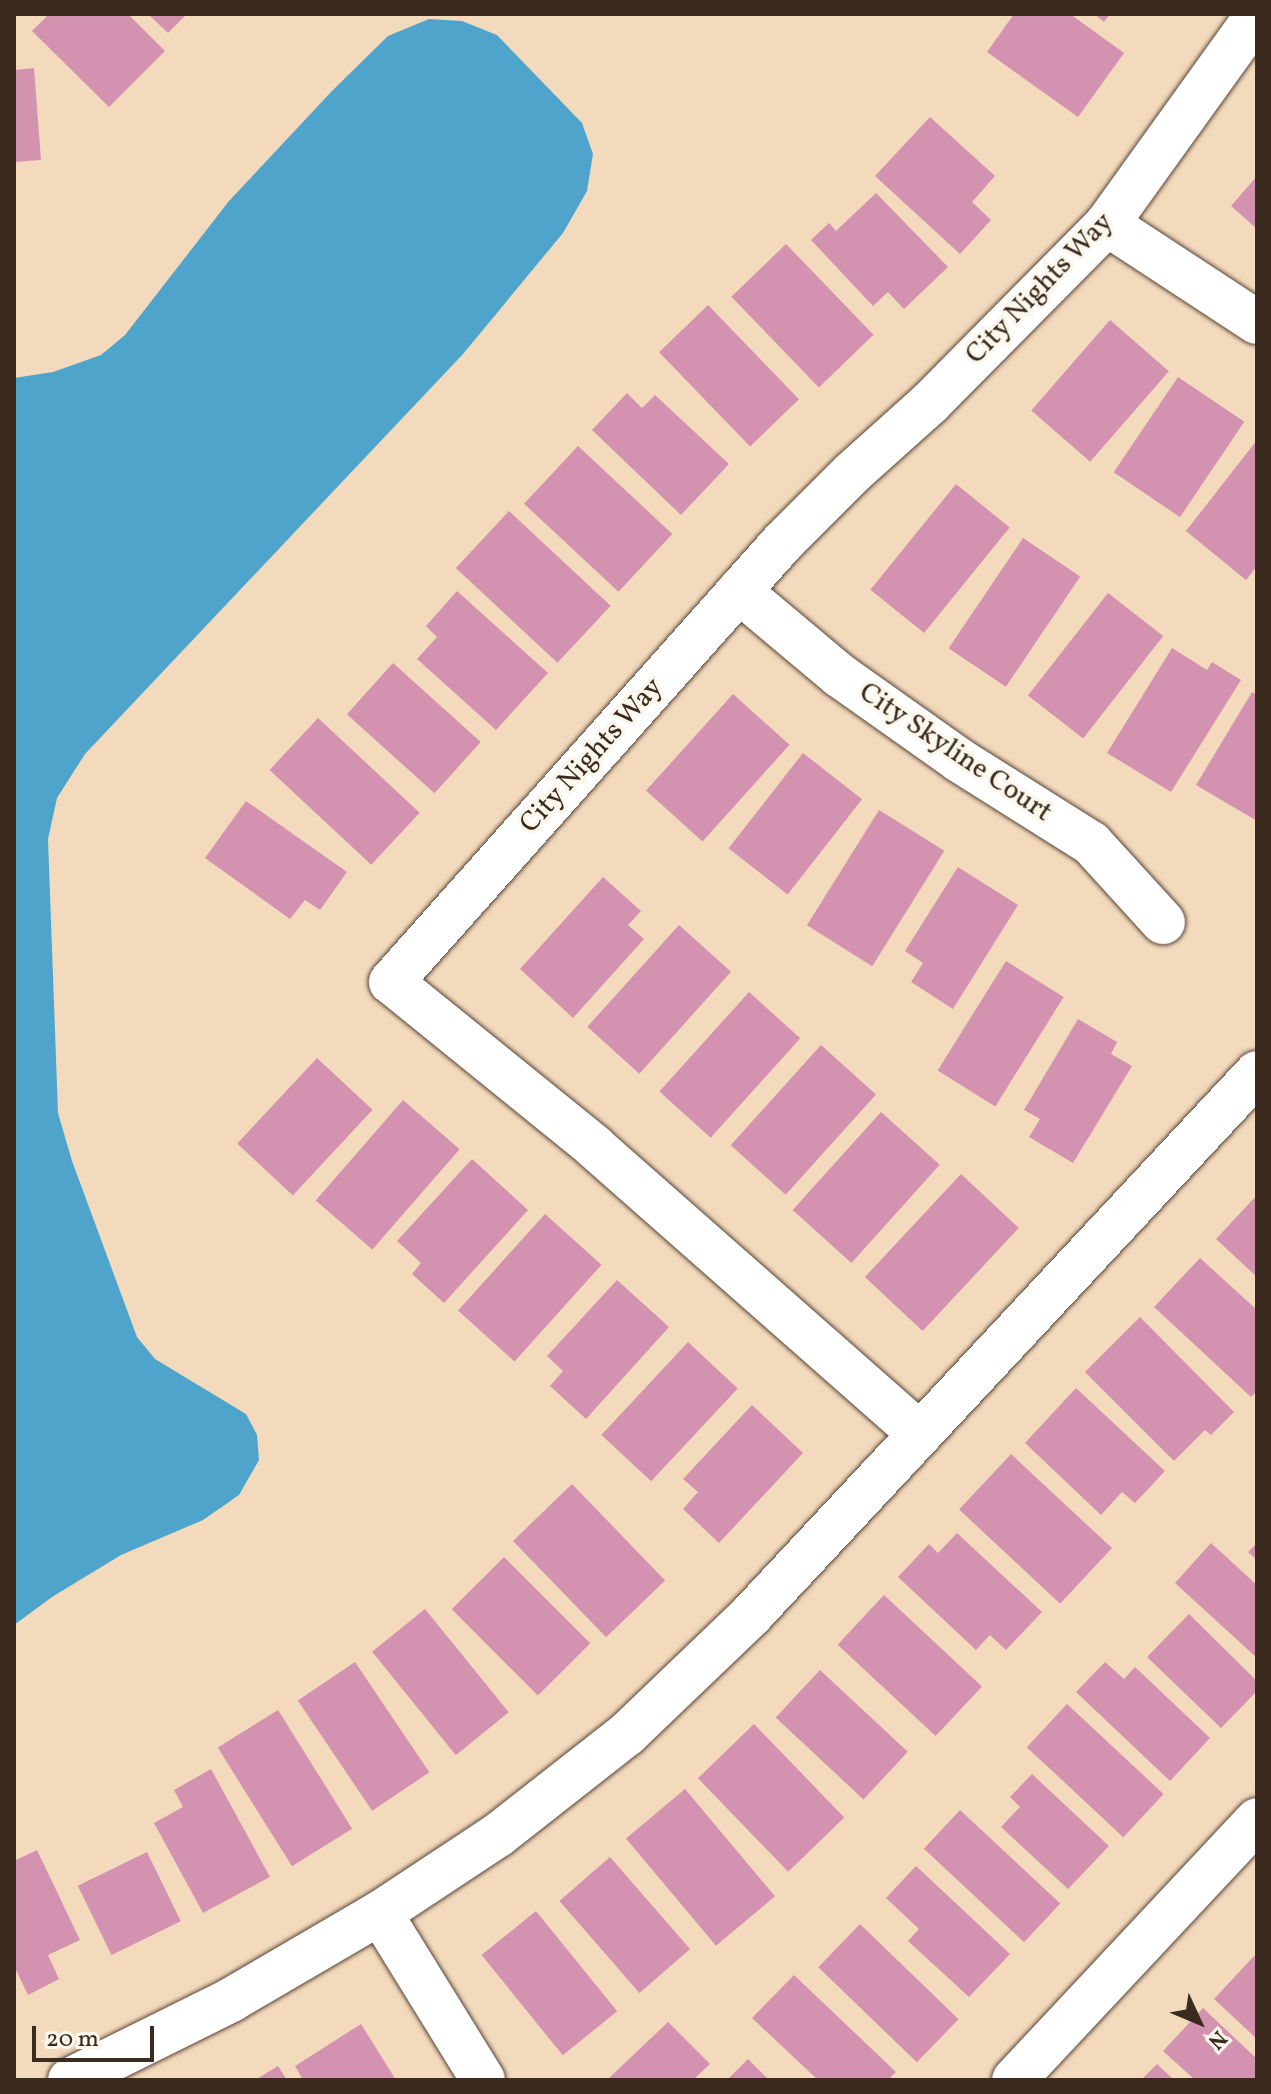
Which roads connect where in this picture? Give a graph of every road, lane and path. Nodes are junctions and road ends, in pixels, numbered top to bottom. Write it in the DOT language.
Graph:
graph roads {
  1 [pos="1257,15"];
  2 [pos="1107,224"];
  3 [pos="1257,322"];
  4 [pos="739,591"];
  5 [pos="1163,922"];
  6 [pos="1257,1073"];
  7 [pos="920,1434"];
  8 [pos="1257,1820"];
  9 [pos="380,1913"];
  10 [pos="70,2080"];
  11 [pos="483,2080"];
  12 [pos="1014,2080"];
  1 -- 2 [label="street, City Nights Way"];
  2 -- 3 [label="street"];
  2 -- 4 [label="street, City Nights Way"];
  4 -- 5 [label="street, City Skyline Court"];
  4 -- 7 [label="street, City Nights Way"];
  6 -- 7 [label="street"];
  7 -- 9 [label="street"];
  8 -- 12 [label="street"];
  9 -- 10 [label="street"];
  9 -- 11 [label="street"];
}
